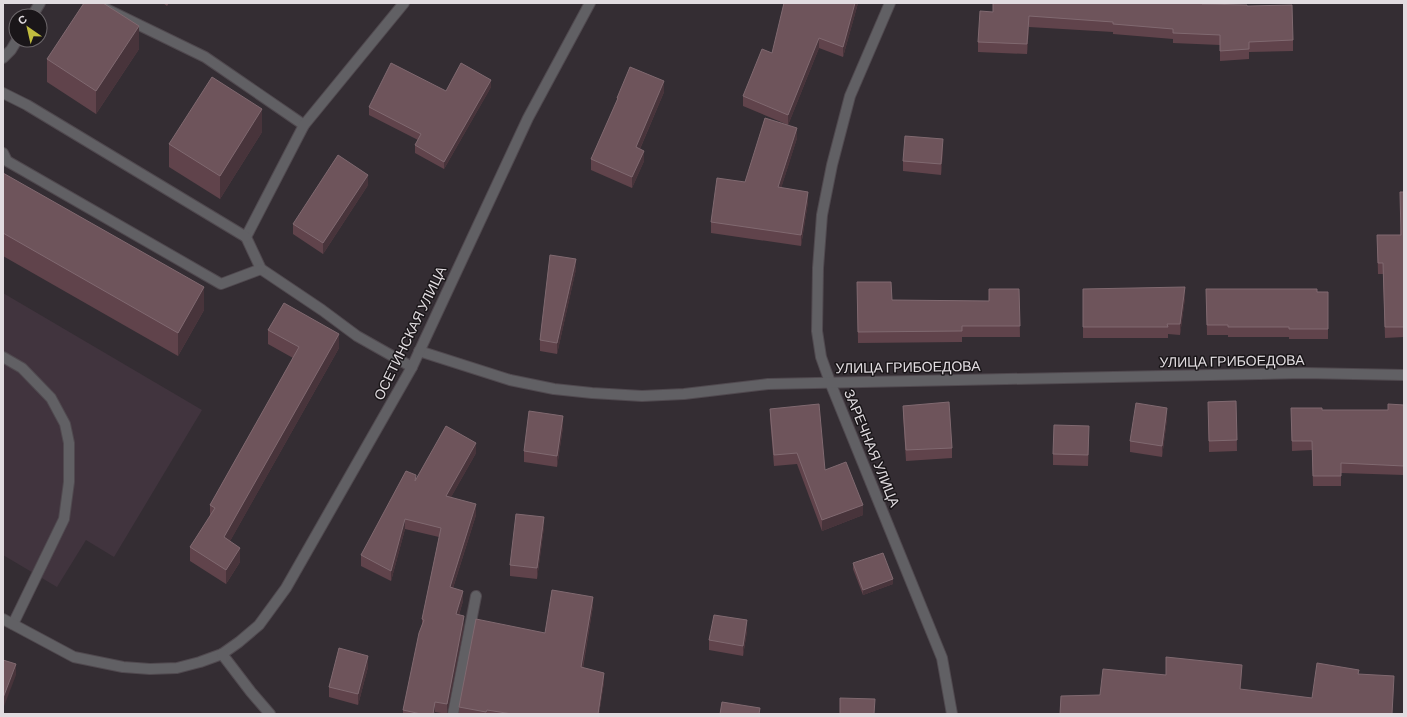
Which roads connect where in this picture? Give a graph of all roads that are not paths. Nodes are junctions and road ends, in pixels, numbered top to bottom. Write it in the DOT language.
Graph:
graph roads {
  1 [pos="94,3"];
  2 [pos="404,3"];
  3 [pos="590,3"];
  4 [pos="890,3"];
  5 [pos="12,48"];
  6 [pos="3,58"];
  7 [pos="3,93"];
  8 [pos="304,125"];
  9 [pos="3,153"];
  10 [pos="246,237"];
  11 [pos="261,269"];
  12 [pos="419,351"];
  13 [pos="3,357"];
  14 [pos="412,367"];
  15 [pos="1404,375"];
  16 [pos="830,382"];
  17 [pos="476,596"];
  18 [pos="3,619"];
  19 [pos="13,624"];
  20 [pos="222,654"];
  21 [pos="270,714"];
  22 [pos="453,714"];
  23 [pos="952,714"];
  1 -- 8 [label="street"];
  2 -- 8 [label="street"];
  3 -- 12 [label="street, ОСЕТИНСКАЯ УЛИЦА"];
  4 -- 16 [label="street, ЗАРЕЧНАЯ УЛИЦА"];
  5 -- 6 [label="street"];
  7 -- 10 [label="street"];
  8 -- 10 [label="street"];
  9 -- 11 [label="street"];
  10 -- 11 [label="street"];
  11 -- 14 [label="street"];
  12 -- 14 [label="street, ОСЕТИНСКАЯ УЛИЦА"];
  12 -- 16 [label="street, УЛИЦА ГРИБОЕДОВА"];
  13 -- 19 [label="street"];
  14 -- 20 [label="street, ОСЕТИНСКАЯ УЛИЦА"];
  15 -- 16 [label="street, УЛИЦА ГРИБОЕДОВА"];
  16 -- 23 [label="street, ЗАРЕЧНАЯ УЛИЦА"];
  17 -- 22 [label="street"];
  18 -- 19 [label="street, ОСЕТИНСКАЯ УЛИЦА"];
  19 -- 20 [label="street, ОСЕТИНСКАЯ УЛИЦА"];
  20 -- 21 [label="street"];
}
